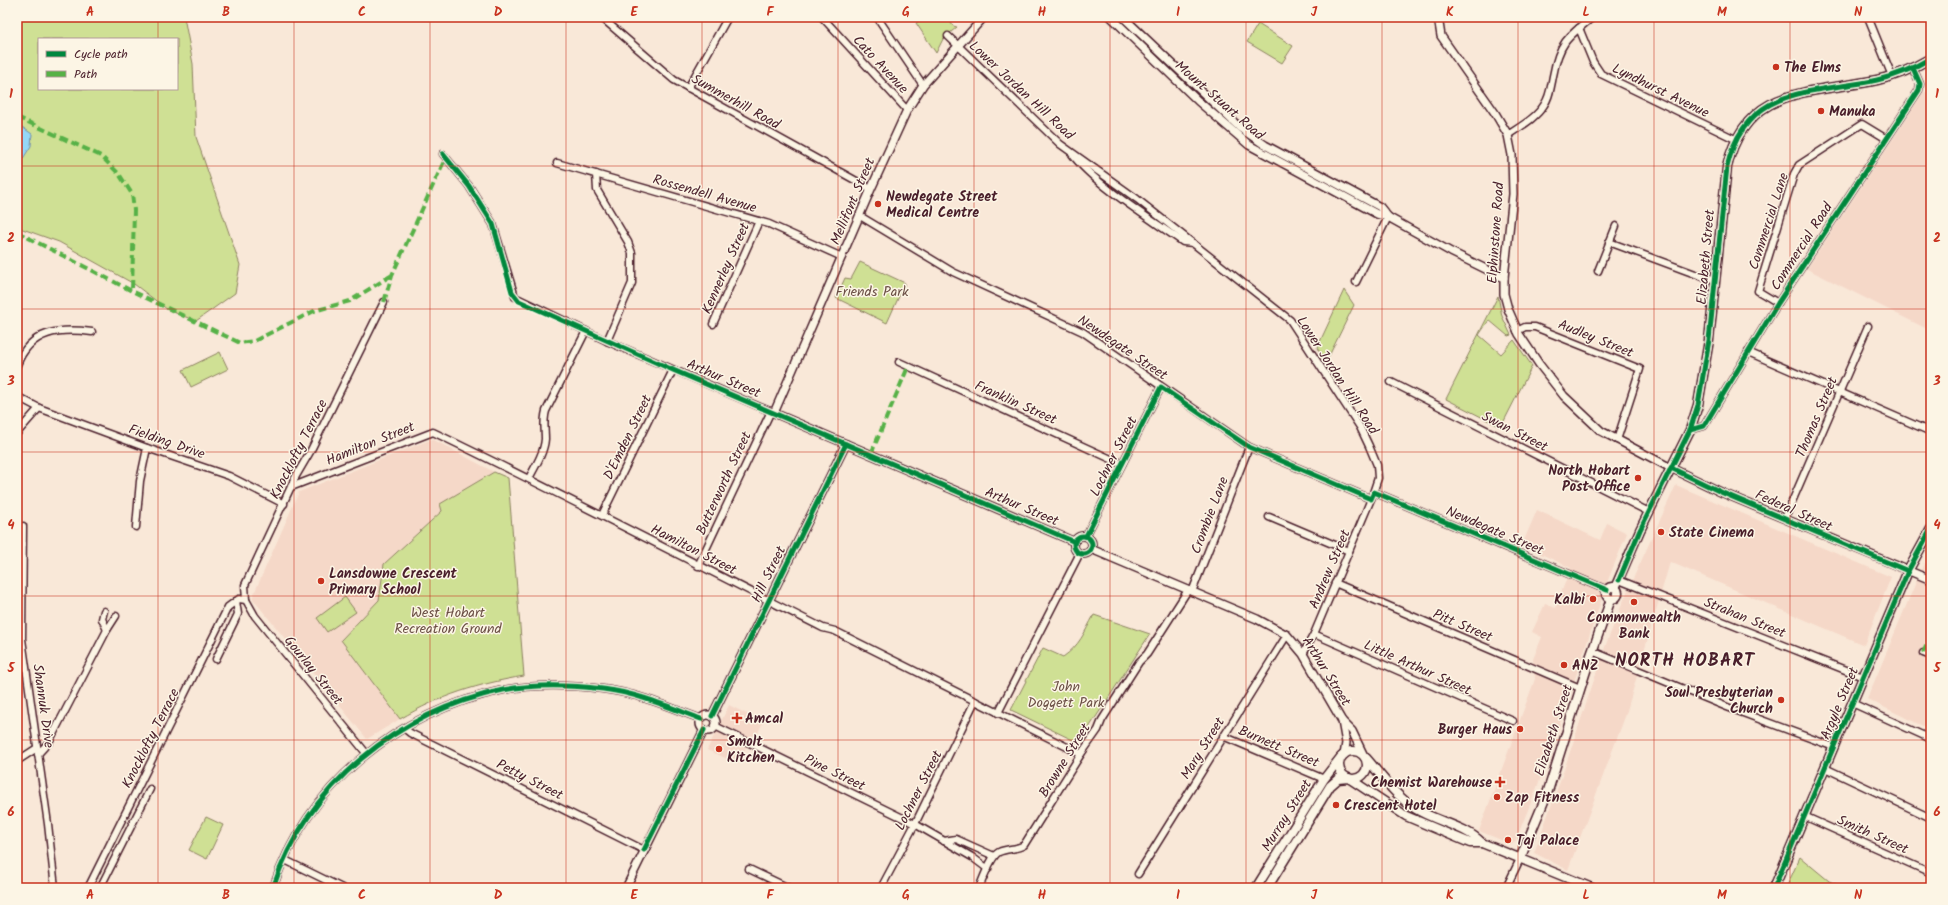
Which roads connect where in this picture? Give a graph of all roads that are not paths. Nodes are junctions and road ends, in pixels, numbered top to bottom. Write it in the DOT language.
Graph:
graph roads {
  1 [pos="601,17"];
  2 [pos="728,17"];
  3 [pos="822,17"];
  4 [pos="877,17"];
  5 [pos="984,17"];
  6 [pos="1111,17"];
  7 [pos="1123,17"];
  8 [pos="1438,17"];
  9 [pos="1593,17"];
  10 [pos="1868,17"];
  11 [pos="1579,28"];
  12 [pos="948,36"];
  13 [pos="958,46"];
  14 [pos="1931,58"];
  15 [pos="1913,68"];
  16 [pos="1892,76"];
  17 [pos="923,85"];
  18 [pos="688,88"];
  19 [pos="907,110"];
  20 [pos="1508,134"];
  21 [pos="1885,138"];
  22 [pos="1735,139"];
  23 [pos="443,154"];
  24 [pos="557,163"];
  25 [pos="596,174"];
  26 [pos="871,189"];
  27 [pos="860,216"];
  28 [pos="1388,217"];
  29 [pos="759,221"];
  30 [pos="1616,226"];
  31 [pos="1609,242"];
  32 [pos="842,257"];
  33 [pos="1598,271"];
  34 [pos="1504,278"];
  35 [pos="1715,279"];
  36 [pos="1356,282"];
  37 [pos="384,302"];
  38 [pos="1778,302"];
  39 [pos="713,324"];
  40 [pos="1868,326"];
  41 [pos="586,331"];
  42 [pos="1517,331"];
  43 [pos="92,332"];
  44 [pos="608,341"];
  45 [pos="1748,352"];
  46 [pos="899,362"];
  47 [pos="17,366"];
  48 [pos="673,370"];
  49 [pos="1391,382"];
  50 [pos="1161,387"];
  51 [pos="1840,392"];
  52 [pos="17,394"];
  53 [pos="39,408"];
  54 [pos="772,412"];
  55 [pos="1690,430"];
  56 [pos="1931,432"];
  57 [pos="17,433"];
  58 [pos="1617,440"];
  59 [pos="846,444"];
  60 [pos="1249,447"];
  61 [pos="147,448"];
  62 [pos="1122,464"];
  63 [pos="1671,468"];
  64 [pos="529,478"];
  65 [pos="291,487"];
  66 [pos="1374,492"];
  67 [pos="1371,499"];
  68 [pos="284,504"];
  69 [pos="1649,512"];
  70 [pos="602,516"];
  71 [pos="1268,517"];
  72 [pos="1785,518"];
  73 [pos="136,527"];
  74 [pos="1931,529"];
  75 [pos="21,531"];
  76 [pos="1086,536"];
  77 [pos="1075,542"];
  78 [pos="1091,549"];
  79 [pos="1349,551"];
  80 [pos="1080,553"];
  81 [pos="698,566"];
  82 [pos="1908,571"];
  83 [pos="1619,580"];
  84 [pos="1931,580"];
  85 [pos="1335,583"];
  86 [pos="1611,589"];
  87 [pos="1190,591"];
  88 [pos="246,600"];
  89 [pos="768,600"];
  90 [pos="236,601"];
  91 [pos="104,612"];
  92 [pos="116,616"];
  93 [pos="107,630"];
  94 [pos="1314,634"];
  95 [pos="1287,635"];
  96 [pos="22,639"];
  97 [pos="17,644"];
  98 [pos="1592,651"];
  99 [pos="1923,653"];
  100 [pos="1303,654"];
  101 [pos="1931,656"];
  102 [pos="216,659"];
  103 [pos="1863,677"];
  104 [pos="1580,688"];
  105 [pos="976,701"];
  106 [pos="1852,703"];
  107 [pos="998,713"];
  108 [pos="712,716"];
  109 [pos="701,718"];
  110 [pos="1342,721"];
  111 [pos="1513,721"];
  112 [pos="715,726"];
  113 [pos="405,728"];
  114 [pos="704,730"];
  115 [pos="1223,736"];
  116 [pos="1931,739"];
  117 [pos="1834,746"];
  118 [pos="38,751"];
  119 [pos="366,753"];
  120 [pos="1081,754"];
  121 [pos="1343,756"];
  122 [pos="1365,757"];
  123 [pos="17,761"];
  124 [pos="1825,768"];
  125 [pos="1349,778"];
  126 [pos="1324,779"];
  127 [pos="150,789"];
  128 [pos="1804,816"];
  129 [pos="1931,818"];
  130 [pos="915,824"];
  131 [pos="944,841"];
  132 [pos="1482,843"];
  133 [pos="644,850"];
  134 [pos="994,856"];
  135 [pos="1520,859"];
  136 [pos="285,860"];
  137 [pos="749,869"];
  138 [pos="988,869"];
  139 [pos="1780,872"];
  140 [pos="1931,873"];
  141 [pos="1138,874"];
  142 [pos="55,888"];
  143 [pos="88,888"];
  144 [pos="100,888"];
  145 [pos="273,888"];
  146 [pos="342,888"];
  147 [pos="626,888"];
  148 [pos="789,888"];
  149 [pos="881,888"];
  150 [pos="979,888"];
  151 [pos="1256,888"];
  152 [pos="1267,888"];
  153 [pos="1506,888"];
  154 [pos="1592,888"];
  155 [pos="1774,888"];
  156 [pos="1780,888"];
  1 -- 18 [label="street, Summerhill Road"];
  2 -- 18 [label="street"];
  3 -- 19 [label="street, Cato Avenue"];
  4 -- 17 [label="street"];
  5 -- 13 [label="street, Mellifont Street"];
  6 -- 28 [label="street, Mount Stuart Road"];
  7 -- 28 [label="street, Mount Stuart Road"];
  8 -- 20 [label="street, Elphinstone Road"];
  9 -- 11 [label="street"];
  10 -- 16 [label="street"];
  11 -- 20 [label="street"];
  11 -- 22 [label="street, Lyndhurst Avenue"];
  12 -- 13 [label="street, Lower Jordan Hill Road"];
  13 -- 17 [label="street, Mellifont Street"];
  13 -- 66 [label="street, Lower Jordan Hill Road"];
  14 -- 15 [label="main road, Elizabeth Street"];
  15 -- 16 [label="main road, Elizabeth Street"];
  15 -- 21 [label="street, Commercial Road"];
  16 -- 22 [label="main road, Elizabeth Street"];
  17 -- 19 [label="street, Mellifont Street"];
  18 -- 26 [label="street, Summerhill Road"];
  19 -- 26 [label="street, Mellifont Street"];
  20 -- 34 [label="street, Elphinstone Road"];
  21 -- 38 [label="street, Commercial Road"];
  21 -- 38 [label="street, Commercial Lane"];
  22 -- 35 [label="main road, Elizabeth Street"];
  23 -- 41 [label="street, Arthur Street"];
  24 -- 25 [label="street, Rossendell Avenue"];
  25 -- 29 [label="street, Rossendell Avenue"];
  25 -- 44 [label="street"];
  26 -- 27 [label="street, Mellifont Street"];
  27 -- 32 [label="street, Mellifont Street"];
  27 -- 50 [label="street, Newdegate Street"];
  28 -- 34 [label="street, Mount Stuart Road"];
  28 -- 36 [label="street"];
  29 -- 32 [label="street, Rossendell Avenue"];
  29 -- 39 [label="street, Kennerley Street"];
  30 -- 31 [label="street"];
  31 -- 33 [label="street"];
  31 -- 35 [label="street"];
  32 -- 54 [label="street, Mellifont Street"];
  34 -- 42 [label="street, Elphinstone Road"];
  35 -- 55 [label="main road, Elizabeth Street"];
  37 -- 65 [label="street, Knocklofty Terrace"];
  38 -- 45 [label="street, Commercial Road"];
  40 -- 51 [label="street, Thomas Street"];
  41 -- 44 [label="street, Arthur Street"];
  41 -- 64 [label="street"];
  42 -- 58 [label="street, Elphinstone Road"];
  42 -- 58 [label="street, Audley Street"];
  43 -- 47 [label="street"];
  44 -- 48 [label="street, Arthur Street"];
  45 -- 51 [label="street"];
  45 -- 55 [label="street, Commercial Road"];
  46 -- 62 [label="street, Franklin Street"];
  48 -- 54 [label="street, Arthur Street"];
  48 -- 70 [label="street, D'Emden Street"];
  49 -- 69 [label="street, Swan Street"];
  50 -- 60 [label="street, Newdegate Street"];
  50 -- 62 [label="street, Lochner Street"];
  51 -- 56 [label="street"];
  51 -- 72 [label="street, Thomas Street"];
  52 -- 53 [label="street, Fielding Drive"];
  53 -- 57 [label="street"];
  53 -- 61 [label="street, Fielding Drive"];
  54 -- 59 [label="street, Arthur Street"];
  54 -- 81 [label="street, Butterworth Street"];
  55 -- 63 [label="main road, Elizabeth Street"];
  58 -- 63 [label="street, Elphinstone Road"];
  59 -- 77 [label="street, Arthur Street"];
  59 -- 89 [label="street, Hill Street"];
  60 -- 67 [label="street, Newdegate Street"];
  60 -- 87 [label="street, Crombie Lane"];
  61 -- 68 [label="street, Fielding Drive"];
  61 -- 73 [label="street"];
  62 -- 76 [label="street, Lochner Street"];
  63 -- 69 [label="main road, Elizabeth Street"];
  63 -- 72 [label="street, Federal Street"];
  64 -- 65 [label="street, Hamilton Street"];
  64 -- 70 [label="street, Hamilton Street"];
  65 -- 68 [label="street, Knocklofty Terrace"];
  66 -- 67 [label="street, Andrew Street"];
  66 -- 86 [label="street, Newdegate Street"];
  67 -- 79 [label="street, Andrew Street"];
  68 -- 88 [label="street, Knocklofty Terrace"];
  69 -- 83 [label="main road, Elizabeth Street"];
  70 -- 81 [label="street, Hamilton Street"];
  71 -- 79 [label="street"];
  72 -- 82 [label="street, Federal Street"];
  74 -- 82 [label="main road, Argyle Street"];
  75 -- 96 [label="street, Shannuk Drive"];
  76 -- 77 [label="street"];
  76 -- 78 [label="street"];
  77 -- 80 [label="street"];
  78 -- 80 [label="street"];
  78 -- 87 [label="street, Arthur Street"];
  79 -- 85 [label="street, Andrew Street"];
  80 -- 107 [label="street"];
  81 -- 89 [label="street, Hamilton Street"];
  82 -- 84 [label="street, Federal Street"];
  82 -- 103 [label="main road, Argyle Street"];
  83 -- 86 [label="main road, Elizabeth Street"];
  83 -- 103 [label="street, Strahan Street"];
  85 -- 94 [label="street, Andrew Street"];
  85 -- 104 [label="street, Pitt Street"];
  86 -- 98 [label="main road, Elizabeth Street"];
  87 -- 95 [label="street, Arthur Street"];
  87 -- 120 [label="street, Browne Street"];
  88 -- 90 [label="street"];
  88 -- 119 [label="street, Gourlay Street"];
  89 -- 105 [label="street, Hamilton Street"];
  89 -- 108 [label="street, Hill Street"];
  90 -- 102 [label="street"];
  90 -- 143 [label="street, Knocklofty Terrace"];
  91 -- 93 [label="street"];
  92 -- 93 [label="street"];
  93 -- 118 [label="street"];
  94 -- 100 [label="street, Andrew Street"];
  94 -- 111 [label="street, Little Arthur Street"];
  95 -- 100 [label="street, Arthur Street"];
  95 -- 115 [label="street, Mary Street"];
  96 -- 97 [label="street"];
  96 -- 118 [label="street, Shannuk Drive"];
  98 -- 104 [label="main road, Elizabeth Street"];
  98 -- 117 [label="street"];
  99 -- 101 [label="street"];
  100 -- 110 [label="street, Arthur Street"];
  103 -- 106 [label="main road, Argyle Street"];
  104 -- 135 [label="main road, Elizabeth Street"];
  105 -- 107 [label="street, Hamilton Street"];
  105 -- 130 [label="street, Lochner Street"];
  106 -- 116 [label="street"];
  106 -- 117 [label="main road, Argyle Street"];
  107 -- 120 [label="street, Hamilton Street"];
  108 -- 109 [label="street"];
  108 -- 112 [label="street"];
  109 -- 113 [label="street"];
  109 -- 114 [label="street"];
  110 -- 121 [label="street, Arthur Street"];
  110 -- 122 [label="street, Arthur Street"];
  112 -- 114 [label="street"];
  112 -- 130 [label="street, Pine Street"];
  113 -- 119 [label="street"];
  113 -- 133 [label="street, Petty Street"];
  114 -- 133 [label="street"];
  115 -- 126 [label="street, Burnett Street"];
  115 -- 141 [label="street, Mary Street"];
  117 -- 124 [label="main road, Argyle Street"];
  118 -- 123 [label="street"];
  118 -- 142 [label="street, Shannuk Drive"];
  119 -- 136 [label="street"];
  120 -- 134 [label="street, Browne Street"];
  121 -- 122 [label="main road"];
  121 -- 125 [label="main road"];
  121 -- 126 [label="main road, Murray Street"];
  122 -- 125 [label="main road"];
  122 -- 132 [label="main road"];
  124 -- 128 [label="main road, Argyle Street"];
  124 -- 129 [label="street"];
  125 -- 132 [label="main road"];
  125 -- 152 [label="main road, Murray Street"];
  126 -- 151 [label="main road, Murray Street"];
  127 -- 144 [label="street, Knocklofty Terrace"];
  128 -- 139 [label="main road, Argyle Street"];
  128 -- 140 [label="street, Smith Street"];
  130 -- 131 [label="street, Pine Street"];
  130 -- 149 [label="street, Lochner Street"];
  131 -- 134 [label="street, Pine Street"];
  131 -- 138 [label="street, Pine Street"];
  132 -- 135 [label="main road"];
  133 -- 147 [label="street"];
  134 -- 138 [label="street"];
  135 -- 153 [label="street, Elizabeth Street"];
  135 -- 154 [label="main road"];
  136 -- 145 [label="street"];
  136 -- 146 [label="street"];
  137 -- 148 [label="street"];
  138 -- 150 [label="street"];
  139 -- 155 [label="main road, Argyle Street"];
  139 -- 156 [label="main road"];
}
